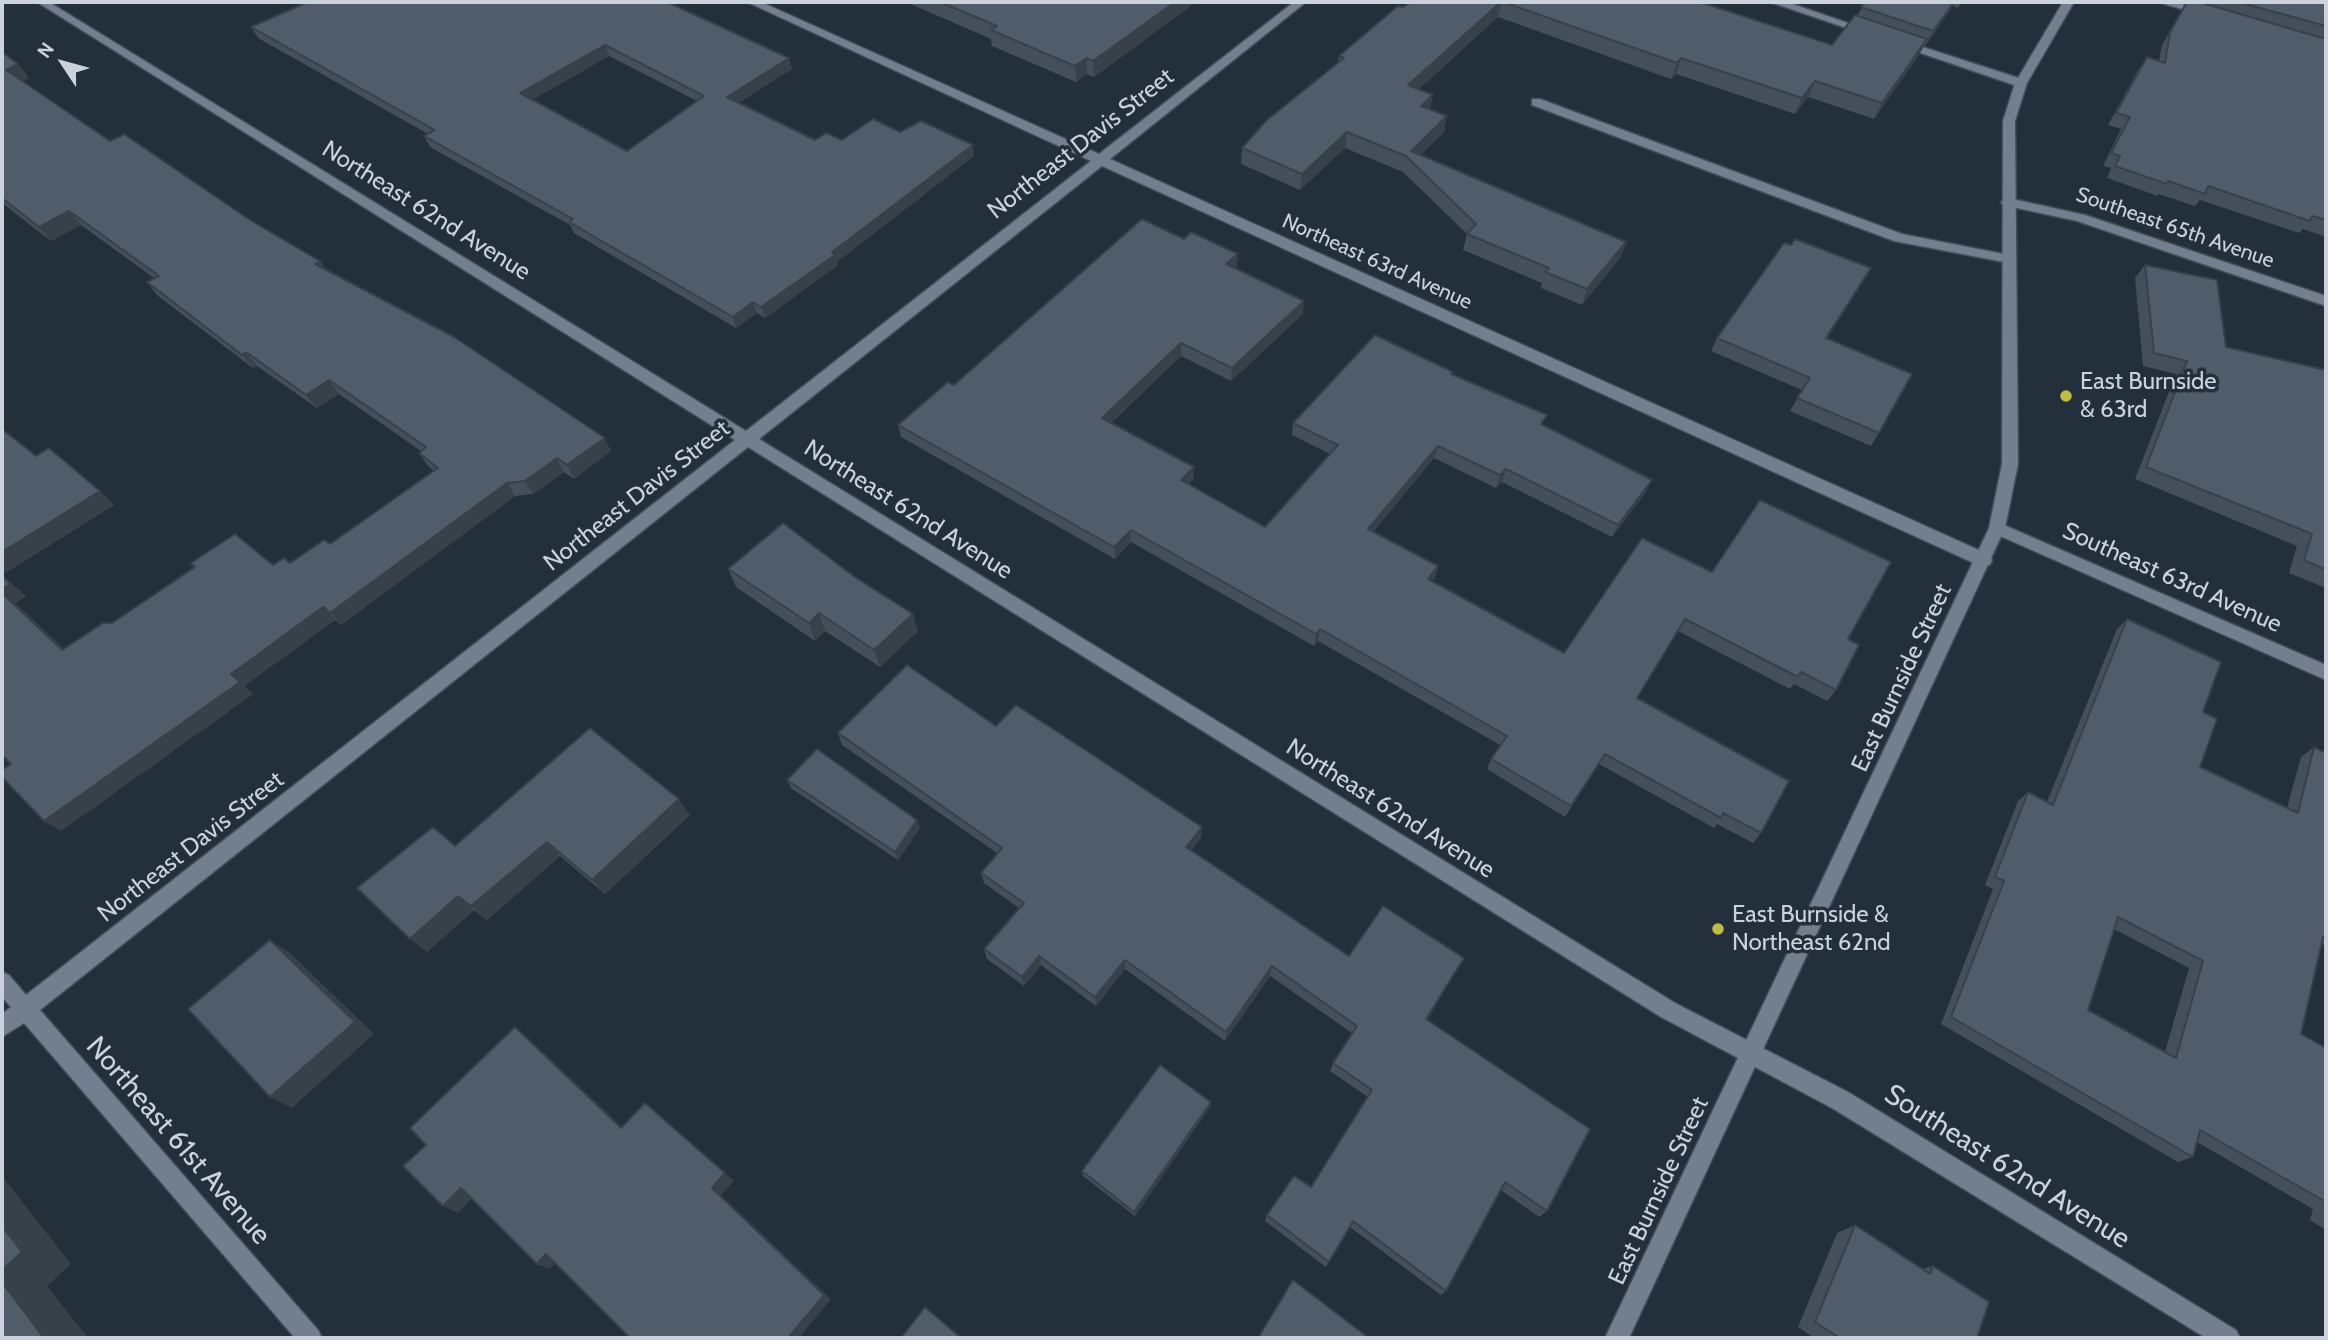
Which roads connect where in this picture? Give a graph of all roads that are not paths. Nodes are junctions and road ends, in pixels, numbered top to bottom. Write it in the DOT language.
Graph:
graph roads {
  1 [pos="42,2"];
  2 [pos="752,2"];
  3 [pos="1301,2"];
  4 [pos="1776,2"];
  5 [pos="2068,2"];
  6 [pos="2164,2"];
  7 [pos="2214,16"];
  8 [pos="1876,35"];
  9 [pos="1889,39"];
  10 [pos="2021,83"];
  11 [pos="1536,102"];
  12 [pos="1101,160"];
  13 [pos="2008,202"];
  14 [pos="2009,259"];
  15 [pos="2326,301"];
  16 [pos="747,440"];
  17 [pos="1997,528"];
  18 [pos="1984,560"];
  19 [pos="2326,673"];
  20 [pos="2,982"];
  21 [pos="25,1009"];
  22 [pos="2,1027"];
  23 [pos="1751,1054"];
  24 [pos="310,1338"];
  25 [pos="1617,1338"];
  26 [pos="2228,1338"];
  1 -- 16 [label="street, Northeast 62nd Avenue"];
  2 -- 12 [label="street, Northeast 63rd Avenue"];
  3 -- 12 [label="street, Northeast Davis Street"];
  4 -- 8 [label="street"];
  5 -- 10 [label="street, East Burnside Street"];
  6 -- 7 [label="street"];
  9 -- 10 [label="street"];
  10 -- 13 [label="street, East Burnside Street"];
  11 -- 14 [label="street"];
  12 -- 16 [label="street, Northeast Davis Street"];
  12 -- 18 [label="street, Northeast 63rd Avenue"];
  13 -- 14 [label="street, East Burnside Street"];
  13 -- 15 [label="street, Southeast 65th Avenue"];
  14 -- 17 [label="street, East Burnside Street"];
  16 -- 21 [label="street, Northeast Davis Street"];
  16 -- 23 [label="street, Northeast 62nd Avenue"];
  17 -- 18 [label="street, East Burnside Street"];
  17 -- 19 [label="street, Southeast 63rd Avenue"];
  18 -- 23 [label="street, East Burnside Street"];
  20 -- 21 [label="street, Northeast 61st Avenue"];
  21 -- 22 [label="street, Northeast Davis Street"];
  21 -- 24 [label="street, Northeast 61st Avenue"];
  23 -- 25 [label="street, East Burnside Street"];
  23 -- 26 [label="street, Southeast 62nd Avenue"];
}
